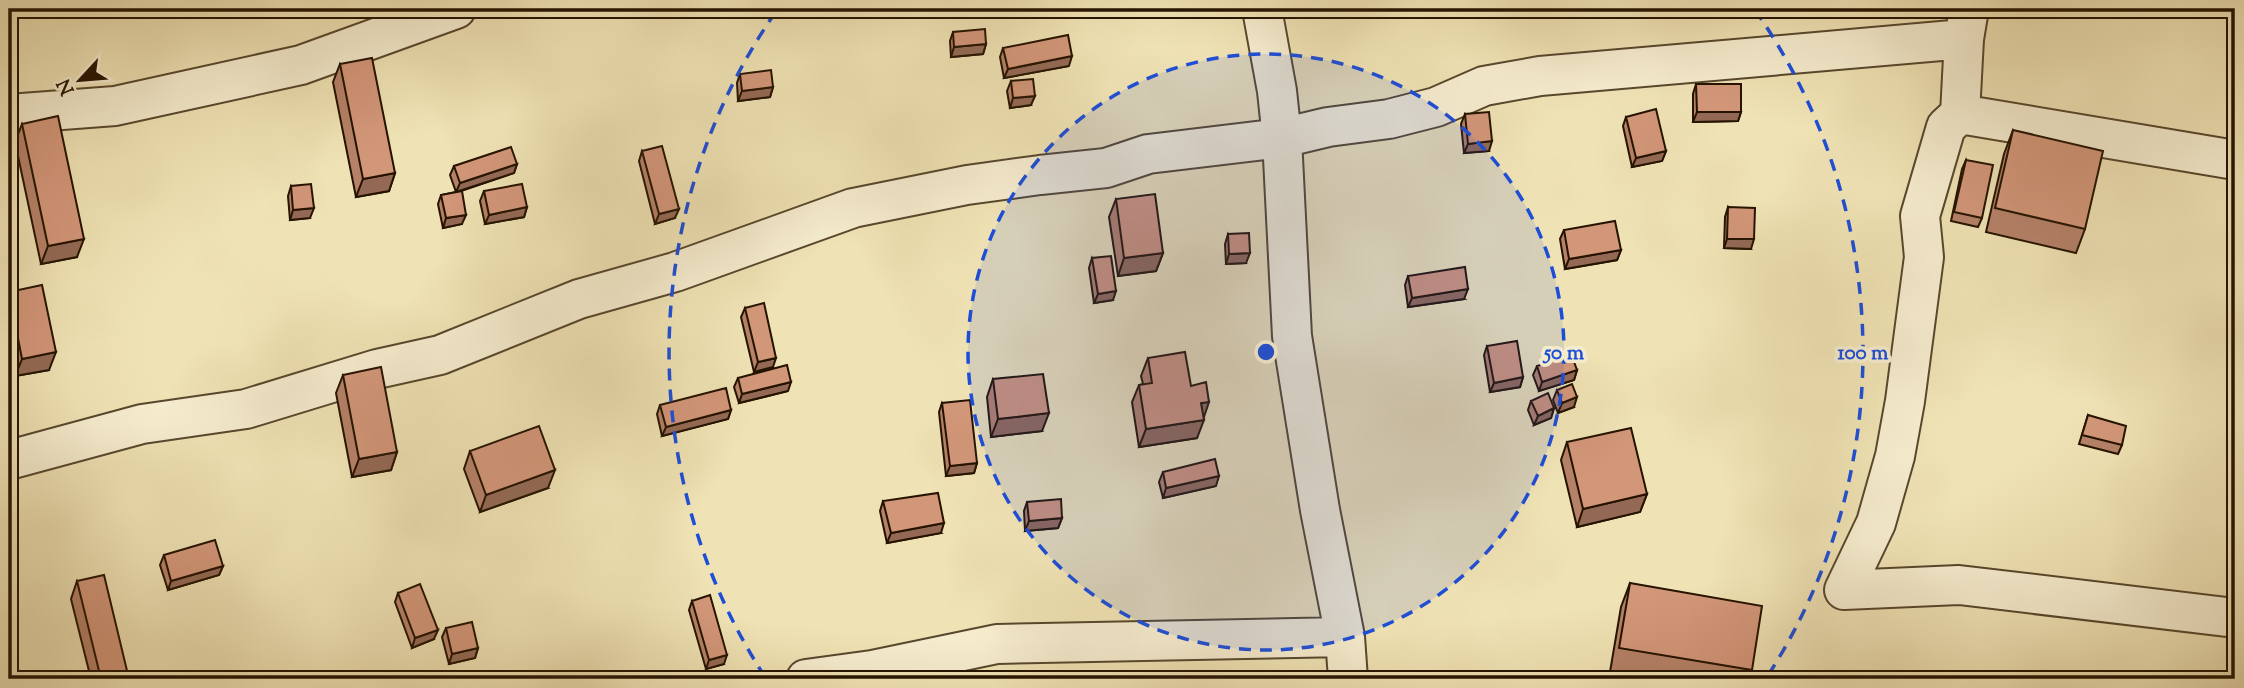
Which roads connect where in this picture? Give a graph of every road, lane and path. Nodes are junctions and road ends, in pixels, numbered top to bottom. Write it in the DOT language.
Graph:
graph roads {
  1 [pos="456,9"];
  2 [pos="1262,9"];
  3 [pos="1967,24"];
  4 [pos="9,114"];
  5 [pos="1960,114"];
  6 [pos="1282,138"];
  7 [pos="2235,160"];
  8 [pos="9,460"];
  9 [pos="2235,618"];
  10 [pos="1345,637"];
  11 [pos="806,679"];
  12 [pos="1348,679"];
  1 -- 4 [label="street"];
  2 -- 6 [label="street"];
  3 -- 5 [label="street"];
  3 -- 6 [label="street"];
  5 -- 7 [label="street"];
  5 -- 9 [label="street"];
  6 -- 8 [label="street"];
  6 -- 10 [label="street"];
  10 -- 11 [label="street"];
  10 -- 12 [label="street"];
}
